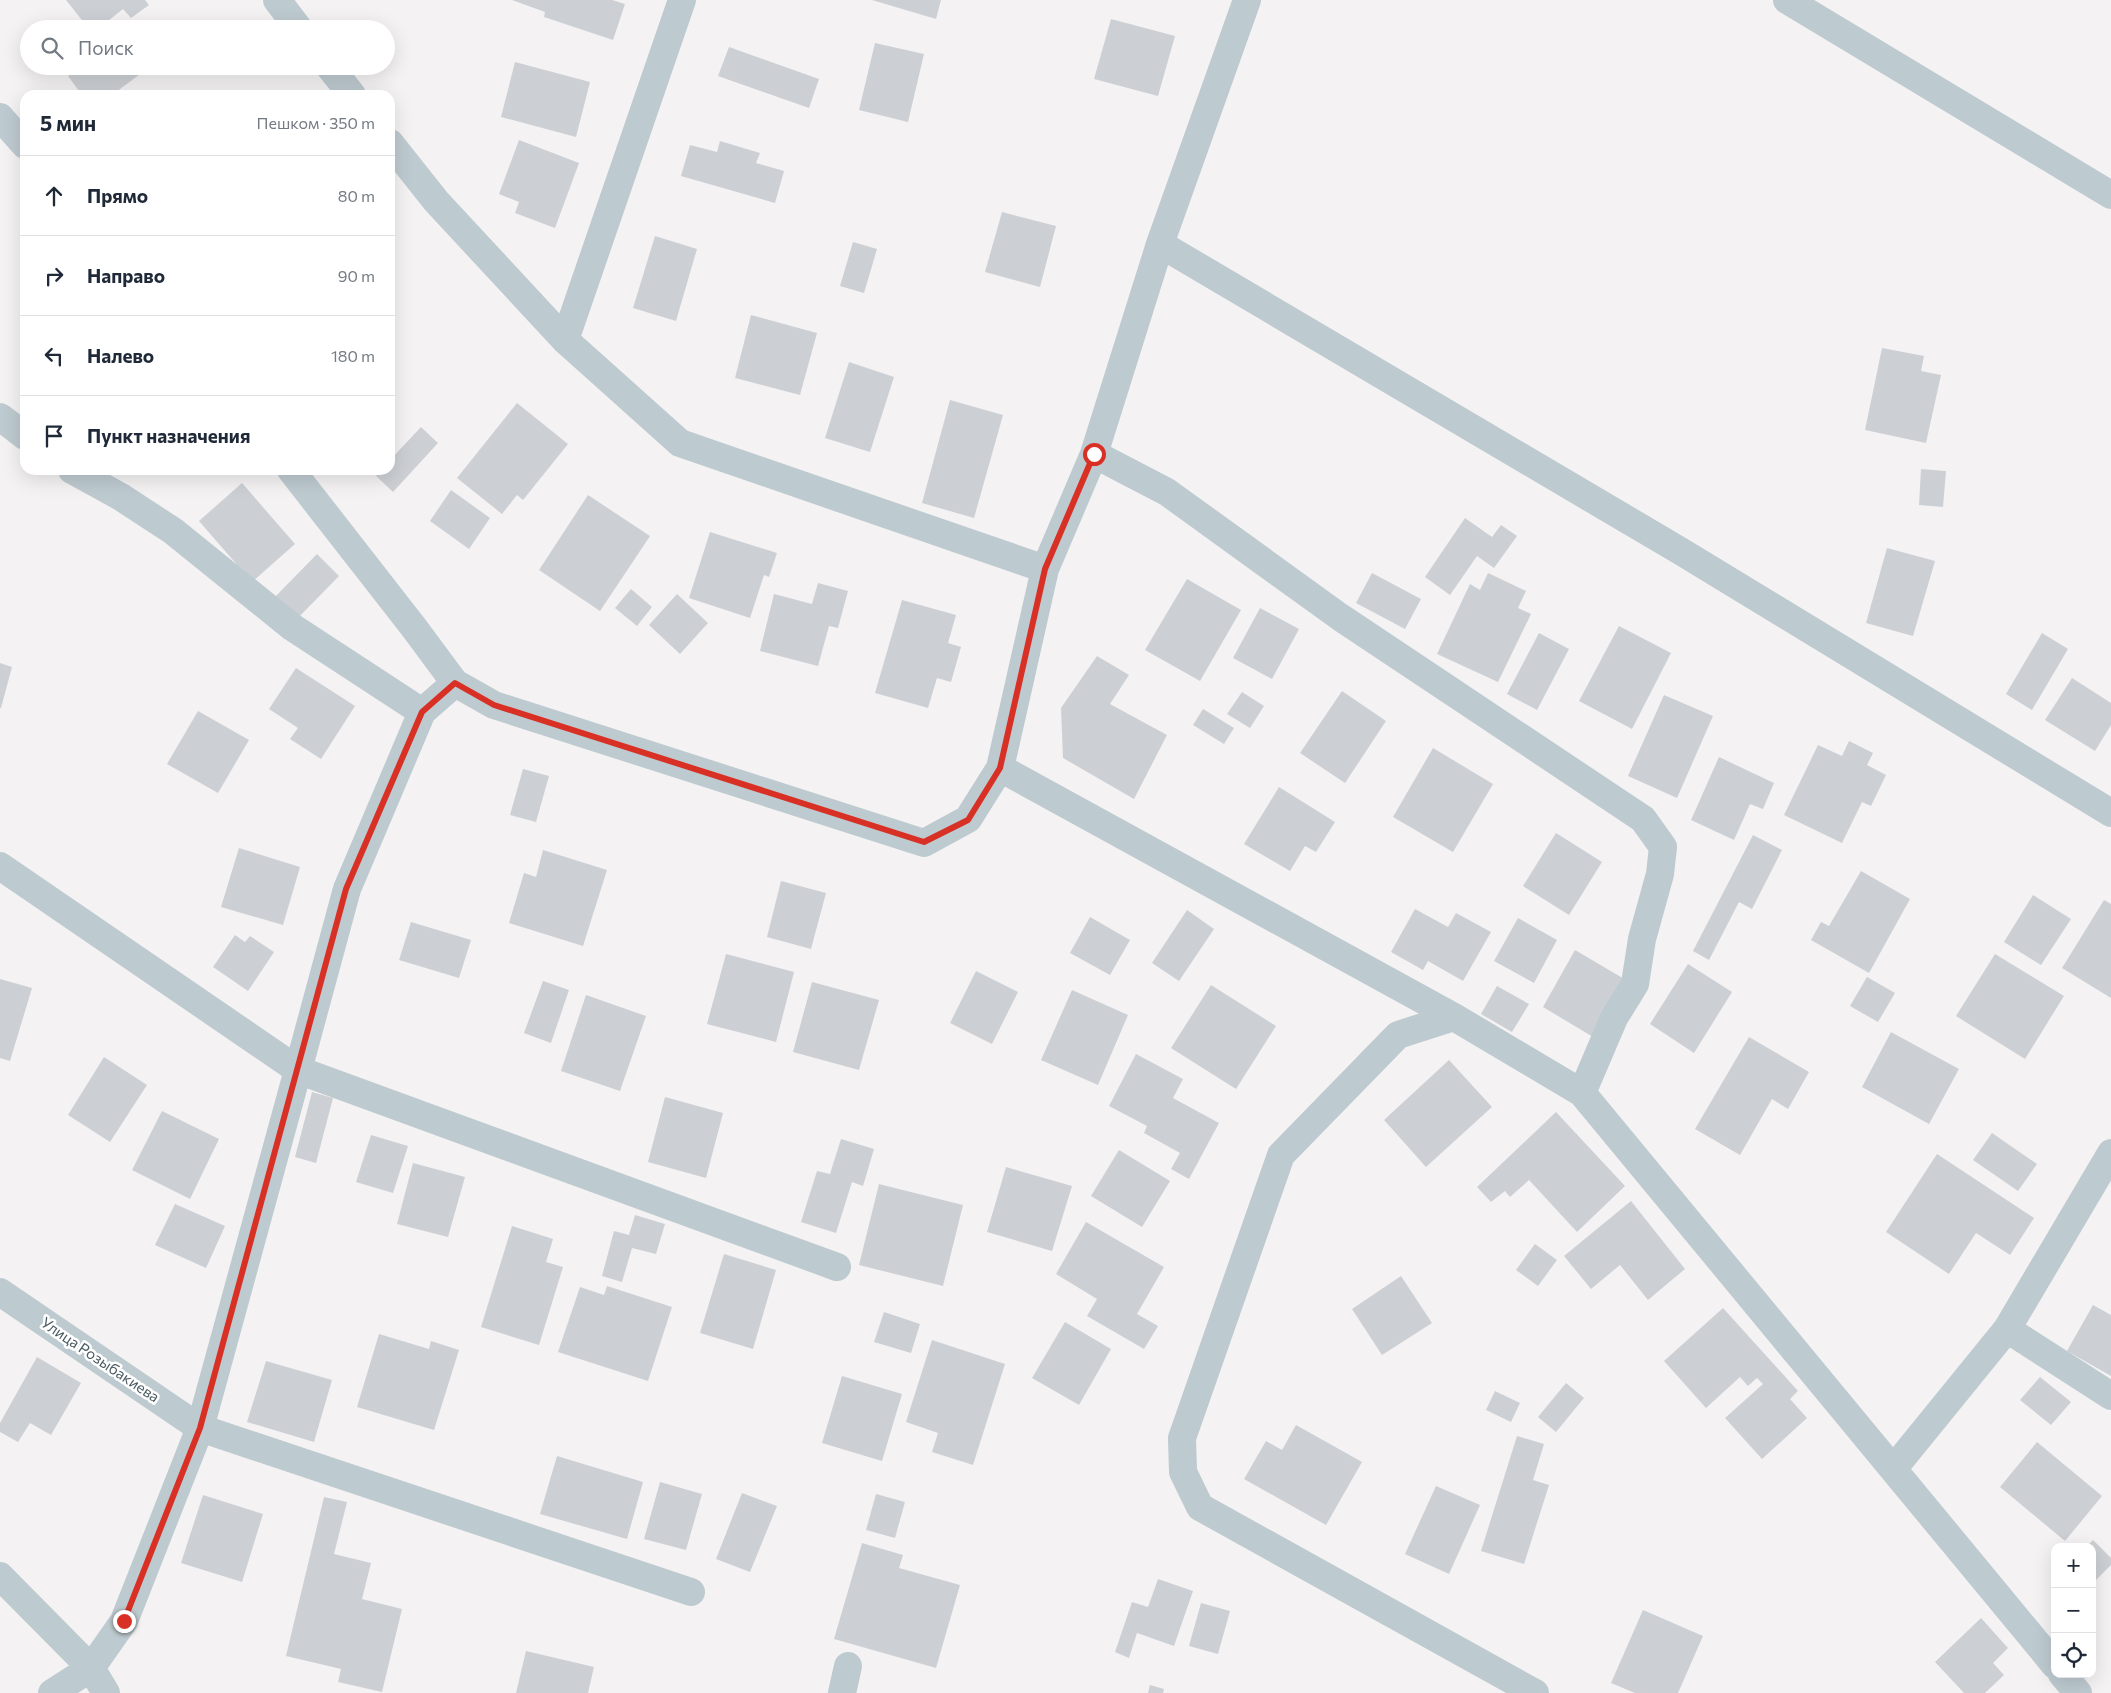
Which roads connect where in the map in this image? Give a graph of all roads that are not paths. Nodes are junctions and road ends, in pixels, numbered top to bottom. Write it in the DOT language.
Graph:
graph roads {
  1 [pos="277,0"];
  2 [pos="682,0"];
  3 [pos="1247,0"];
  4 [pos="1787,0"];
  5 [pos="292,20"];
  6 [pos="336,75"];
  7 [pos="348,90"];
  8 [pos="0,117"];
  9 [pos="20,139"];
  10 [pos="395,149"];
  11 [pos="2111,195"];
  12 [pos="1160,244"];
  13 [pos="565,340"];
  14 [pos="0,417"];
  15 [pos="20,432"];
  16 [pos="1094,454"];
  17 [pos="81,475"];
  18 [pos="295,475"];
  19 [pos="1045,569"];
  20 [pos="455,683"];
  21 [pos="422,712"];
  22 [pos="1000,768"];
  23 [pos="2111,813"];
  24 [pos="0,866"];
  25 [pos="1454,1017"];
  26 [pos="298,1070"];
  27 [pos="1582,1093"];
  28 [pos="2111,1153"];
  29 [pos="837,1266"];
  30 [pos="0,1292"];
  31 [pos="2007,1329"];
  32 [pos="2111,1396"];
  33 [pos="200,1428"];
  34 [pos="1894,1468"];
  35 [pos="0,1576"];
  36 [pos="691,1592"];
  37 [pos="2051,1660"];
  38 [pos="848,1666"];
  39 [pos="91,1668"];
  40 [pos="2065,1678"];
  41 [pos="52,1693"];
  42 [pos="106,1693"];
  43 [pos="842,1693"];
  44 [pos="1535,1693"];
  45 [pos="2078,1693"];
  1 -- 5 [label="street"];
  2 -- 13 [label="street"];
  3 -- 12 [label="street"];
  4 -- 11 [label="street"];
  6 -- 7 [label="street"];
  8 -- 9 [label="street"];
  10 -- 13 [label="street"];
  12 -- 16 [label="street"];
  12 -- 23 [label="street"];
  13 -- 19 [label="street"];
  14 -- 15 [label="street"];
  16 -- 19 [label="street"];
  16 -- 27 [label="street"];
  17 -- 21 [label="street"];
  18 -- 20 [label="street"];
  19 -- 22 [label="street"];
  20 -- 21 [label="street"];
  20 -- 22 [label="street"];
  21 -- 26 [label="street"];
  22 -- 25 [label="street"];
  24 -- 26 [label="street"];
  25 -- 27 [label="street"];
  25 -- 44 [label="street"];
  26 -- 29 [label="street"];
  26 -- 33 [label="street"];
  27 -- 34 [label="street"];
  28 -- 31 [label="street"];
  30 -- 33 [label="street, Улица Розыбакиева"];
  31 -- 32 [label="street"];
  31 -- 34 [label="street"];
  33 -- 36 [label="street, Улица Розыбакиева"];
  33 -- 39 [label="street"];
  34 -- 37 [label="street"];
  35 -- 39 [label="street"];
  38 -- 43 [label="street"];
  39 -- 41 [label="street"];
  39 -- 42 [label="street"];
  40 -- 45 [label="street"];
}
